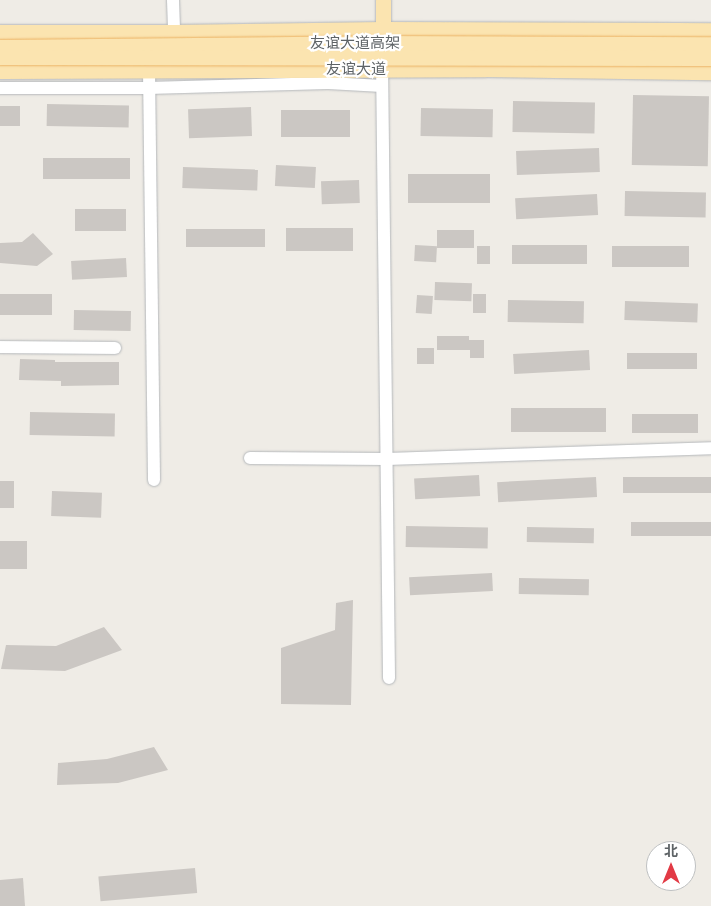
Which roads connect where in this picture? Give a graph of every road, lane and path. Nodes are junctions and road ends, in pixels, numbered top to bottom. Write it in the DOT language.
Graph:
graph roads {
  1 [pos="174,0"];
  2 [pos="383,0"];
  3 [pos="383,29"];
  4 [pos="711,30"];
  5 [pos="0,32"];
  6 [pos="174,32"];
  7 [pos="711,44"];
  8 [pos="0,47"];
  9 [pos="0,57"];
  10 [pos="711,58"];
  11 [pos="0,70"];
  12 [pos="382,70"];
  13 [pos="149,71"];
  14 [pos="711,72"];
  15 [pos="382,86"];
  16 [pos="0,88"];
  17 [pos="148,88"];
  18 [pos="0,347"];
  19 [pos="115,348"];
  20 [pos="711,448"];
  21 [pos="250,458"];
  22 [pos="386,458"];
  23 [pos="154,480"];
  24 [pos="389,678"];
  1 -- 6 [label="street"];
  2 -- 3 [label="main road"];
  3 -- 4 [label="main road"];
  3 -- 6 [label="main road"];
  3 -- 12 [label="street"];
  5 -- 6 [label="main road"];
  7 -- 8 [label="main road, 友谊大道高架, bridge"];
  9 -- 10 [label="main road, 友谊大道高架, bridge"];
  11 -- 13 [label="main road, 友谊大道"];
  12 -- 13 [label="main road, 友谊大道"];
  12 -- 14 [label="main road, 友谊大道"];
  12 -- 15 [label="street"];
  13 -- 17 [label="street"];
  15 -- 17 [label="street"];
  15 -- 22 [label="street"];
  16 -- 17 [label="street"];
  17 -- 23 [label="street"];
  18 -- 19 [label="street"];
  20 -- 22 [label="street"];
  21 -- 22 [label="street"];
  22 -- 24 [label="street"];
}
